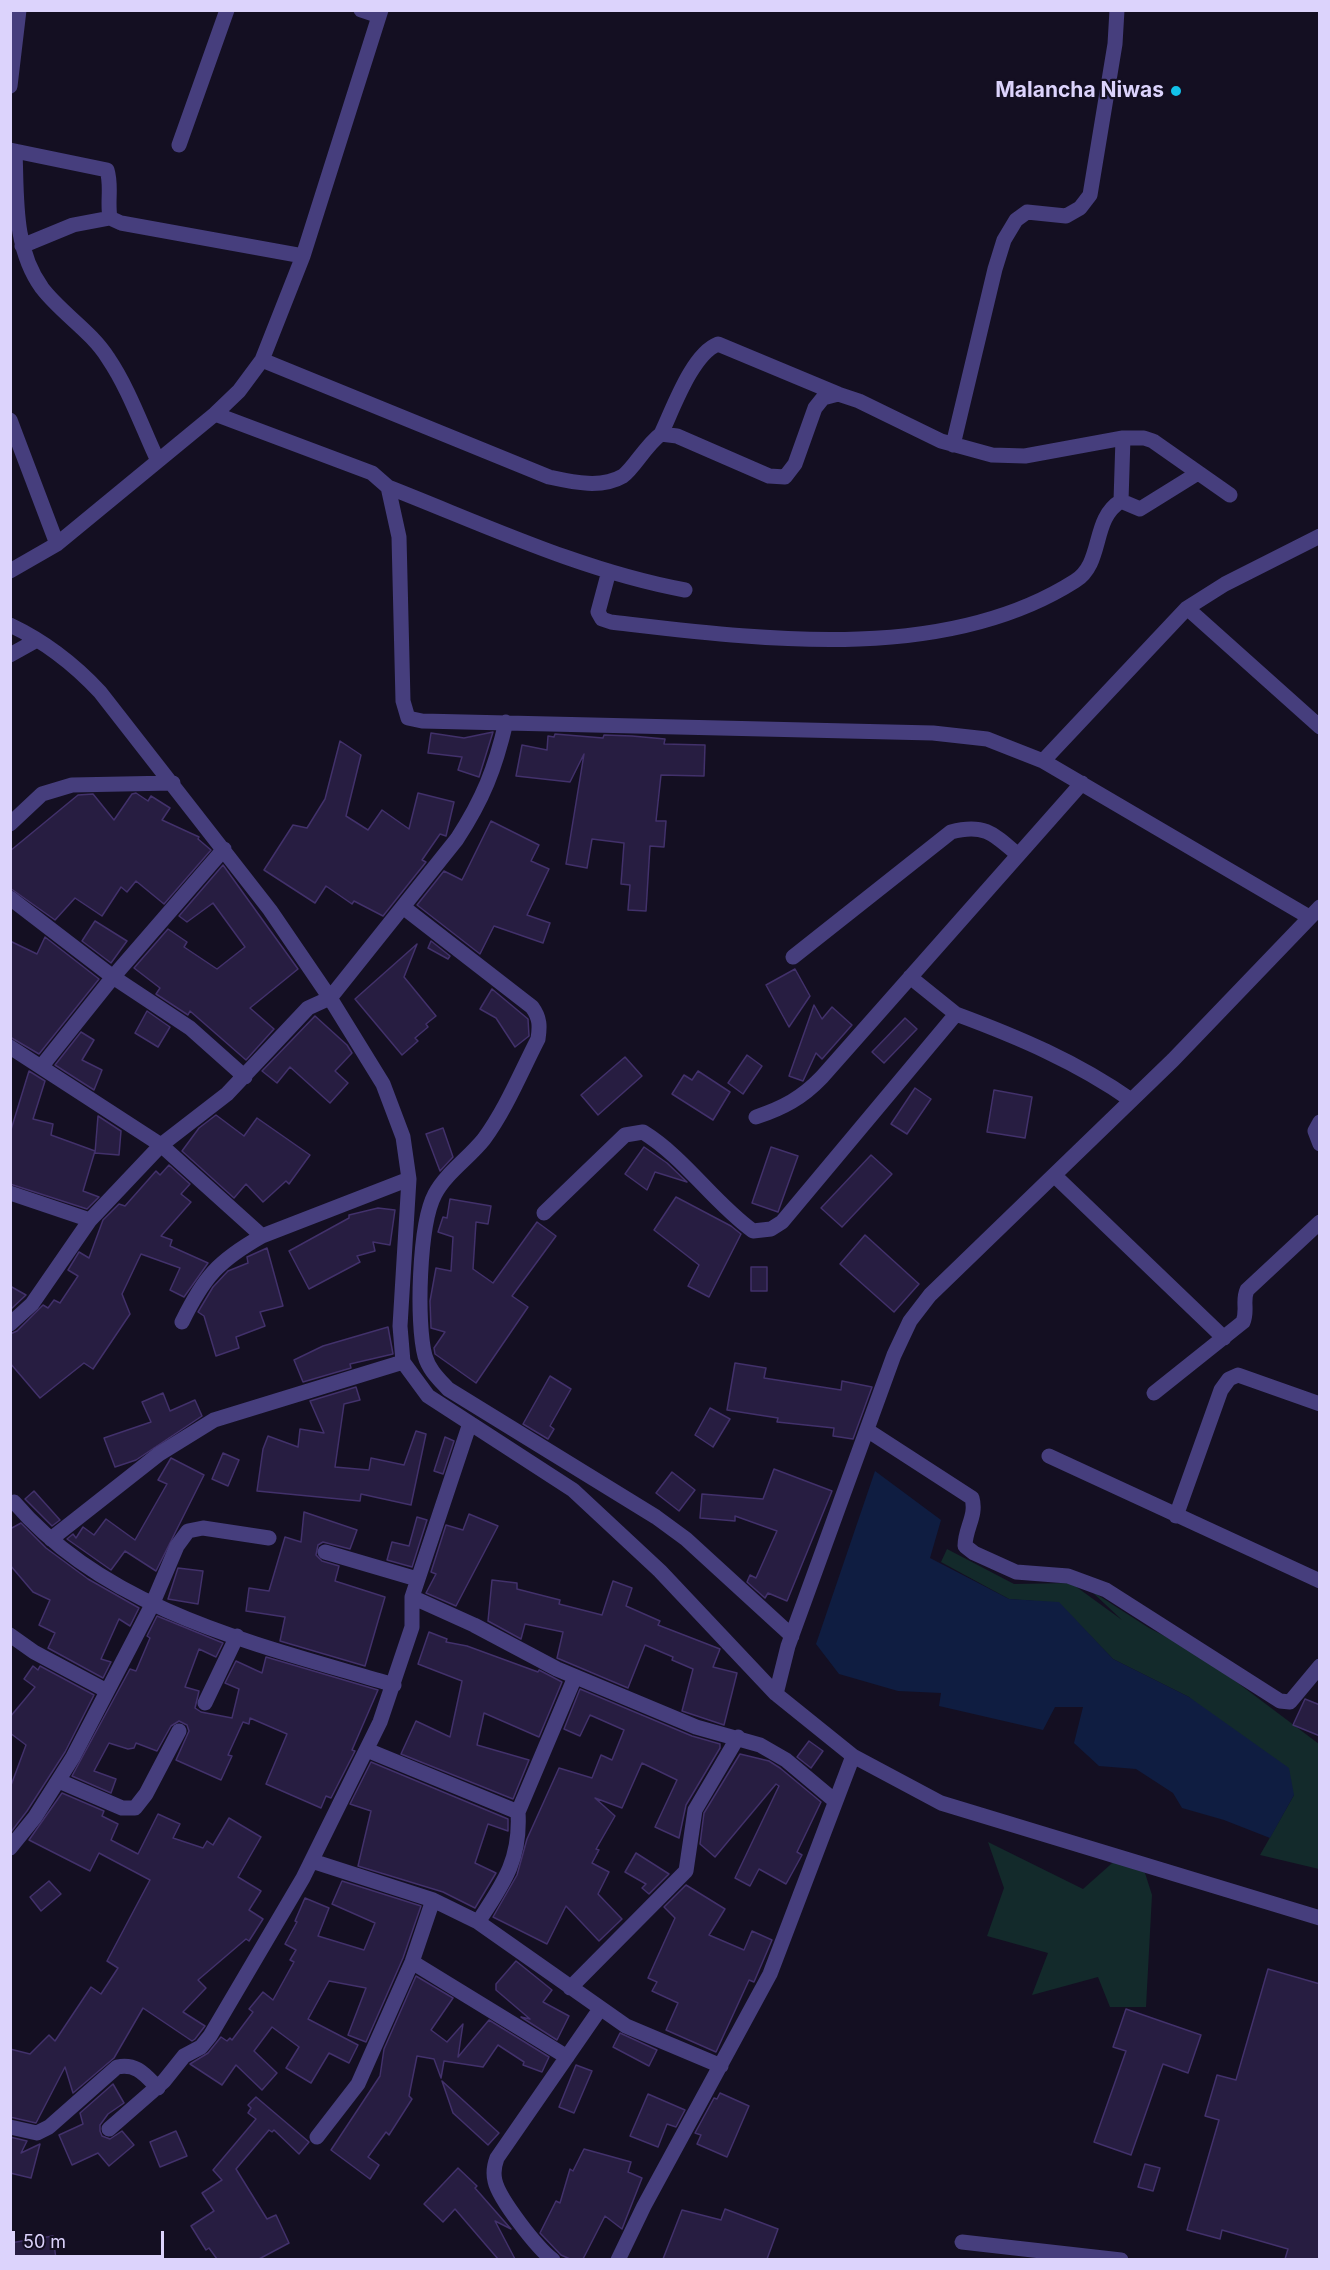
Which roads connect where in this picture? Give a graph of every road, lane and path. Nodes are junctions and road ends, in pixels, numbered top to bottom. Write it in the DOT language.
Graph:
graph roads {
  1 [pos="19,10"];
  2 [pos="227,10"];
  3 [pos="361,10"];
  4 [pos="1117,10"];
  5 [pos="380,13"];
  6 [pos="10,86"];
  7 [pos="179,145"];
  8 [pos="13,150"];
  9 [pos="110,218"];
  10 [pos="22,246"];
  11 [pos="303,255"];
  12 [pos="262,360"];
  13 [pos="838,394"];
  14 [pos="215,414"];
  15 [pos="10,420"];
  16 [pos="661,434"];
  17 [pos="1123,438"];
  18 [pos="953,445"];
  19 [pos="158,461"];
  20 [pos="1198,473"];
  21 [pos="388,487"];
  22 [pos="1230,495"];
  23 [pos="1121,501"];
  24 [pos="1320,536"];
  25 [pos="57,544"];
  26 [pos="10,571"];
  27 [pos="609,571"];
  28 [pos="685,590"];
  29 [pos="1187,608"];
  30 [pos="10,625"];
  31 [pos="37,640"];
  32 [pos="10,655"];
  33 [pos="506,722"];
  34 [pos="1320,727"];
  35 [pos="1043,761"];
  36 [pos="173,783"];
  37 [pos="1082,783"];
  38 [pos="10,824"];
  39 [pos="224,849"];
  40 [pos="1018,855"];
  41 [pos="10,898"];
  42 [pos="403,906"];
  43 [pos="1314,912"];
  44 [pos="793,957"];
  45 [pos="910,976"];
  46 [pos="113,977"];
  47 [pos="330,998"];
  48 [pos="956,1014"];
  49 [pos="10,1047"];
  50 [pos="41,1067"];
  51 [pos="245,1077"];
  52 [pos="1131,1100"];
  53 [pos="756,1117"];
  54 [pos="1320,1122"];
  55 [pos="1320,1144"];
  56 [pos="161,1145"];
  57 [pos="1054,1175"];
  58 [pos="409,1179"];
  59 [pos="10,1193"];
  60 [pos="544,1213"];
  61 [pos="90,1220"];
  62 [pos="1320,1222"];
  63 [pos="262,1236"];
  64 [pos="182,1323"];
  65 [pos="10,1324"];
  66 [pos="1224,1338"];
  67 [pos="403,1362"];
  68 [pos="1154,1393"];
  69 [pos="1320,1404"];
  70 [pos="470,1423"];
  71 [pos="867,1430"];
  72 [pos="1049,1456"];
  73 [pos="14,1502"];
  74 [pos="1176,1516"];
  75 [pos="269,1538"];
  76 [pos="51,1539"];
  77 [pos="326,1552"];
  78 [pos="417,1579"];
  79 [pos="1320,1581"];
  80 [pos="412,1597"];
  81 [pos="152,1605"];
  82 [pos="10,1635"];
  83 [pos="237,1636"];
  84 [pos="792,1636"];
  85 [pos="1320,1666"];
  86 [pos="575,1677"];
  87 [pos="394,1685"];
  88 [pos="107,1691"];
  89 [pos="776,1694"];
  90 [pos="205,1703"];
  91 [pos="179,1731"];
  92 [pos="738,1737"];
  93 [pos="367,1750"];
  94 [pos="853,1756"];
  95 [pos="59,1781"];
  96 [pos="835,1801"];
  97 [pos="518,1812"];
  98 [pos="10,1848"];
  99 [pos="312,1862"];
  100 [pos="433,1900"];
  101 [pos="1320,1918"];
  102 [pos="478,1922"];
  103 [pos="412,1962"];
  104 [pos="570,1988"];
  105 [pos="600,2009"];
  106 [pos="567,2057"];
  107 [pos="721,2066"];
  108 [pos="158,2088"];
  109 [pos="10,2127"];
  110 [pos="109,2129"];
  111 [pos="316,2137"];
  112 [pos="962,2242"];
  113 [pos="553,2259"];
  114 [pos="618,2259"];
  115 [pos="1121,2259"];
  1 -- 6 [label="street"];
  2 -- 7 [label="street"];
  3 -- 5 [label="street"];
  4 -- 18 [label="street"];
  5 -- 11 [label="street"];
  8 -- 9 [label="street"];
  8 -- 10 [label="street"];
  9 -- 10 [label="street"];
  9 -- 11 [label="street"];
  10 -- 19 [label="street"];
  11 -- 12 [label="street"];
  12 -- 14 [label="street"];
  12 -- 16 [label="street"];
  13 -- 16 [label="street"];
  13 -- 16 [label="street"];
  13 -- 18 [label="street"];
  14 -- 19 [label="street"];
  14 -- 21 [label="street"];
  15 -- 25 [label="street"];
  17 -- 18 [label="street"];
  17 -- 20 [label="street"];
  17 -- 23 [label="street"];
  19 -- 25 [label="street"];
  20 -- 22 [label="street"];
  20 -- 23 [label="street"];
  21 -- 27 [label="street"];
  21 -- 33 [label="street"];
  23 -- 27 [label="street"];
  24 -- 29 [label="street"];
  25 -- 26 [label="street"];
  27 -- 28 [label="street"];
  29 -- 34 [label="street"];
  29 -- 35 [label="street"];
  30 -- 31 [label="street"];
  31 -- 32 [label="street"];
  31 -- 36 [label="street"];
  33 -- 35 [label="street"];
  33 -- 42 [label="street"];
  35 -- 37 [label="street"];
  36 -- 38 [label="street"];
  36 -- 39 [label="street"];
  37 -- 40 [label="street"];
  37 -- 43 [label="street"];
  39 -- 46 [label="street"];
  39 -- 47 [label="street"];
  40 -- 44 [label="street"];
  40 -- 45 [label="street"];
  41 -- 46 [label="street"];
  42 -- 47 [label="street"];
  42 -- 84 [label="street"];
  43 -- 52 [label="street"];
  45 -- 48 [label="street"];
  45 -- 53 [label="street"];
  46 -- 50 [label="street"];
  46 -- 51 [label="street"];
  47 -- 51 [label="street"];
  47 -- 58 [label="street"];
  48 -- 52 [label="street"];
  48 -- 60 [label="street"];
  49 -- 50 [label="street"];
  50 -- 56 [label="street"];
  51 -- 56 [label="street"];
  52 -- 57 [label="street"];
  54 -- 55 [label="street"];
  56 -- 61 [label="street"];
  56 -- 63 [label="street"];
  57 -- 66 [label="street"];
  57 -- 71 [label="street"];
  58 -- 63 [label="street"];
  58 -- 67 [label="street"];
  59 -- 61 [label="street"];
  61 -- 65 [label="street"];
  62 -- 66 [label="street"];
  63 -- 64 [label="street"];
  66 -- 68 [label="street"];
  67 -- 70 [label="street"];
  67 -- 76 [label="street"];
  69 -- 74 [label="street"];
  70 -- 78 [label="street"];
  70 -- 89 [label="street"];
  71 -- 84 [label="street"];
  71 -- 85 [label="street"];
  72 -- 74 [label="street"];
  73 -- 76 [label="street"];
  74 -- 79 [label="street"];
  75 -- 81 [label="street"];
  76 -- 81 [label="street"];
  77 -- 78 [label="street"];
  78 -- 80 [label="street"];
  80 -- 86 [label="street"];
  80 -- 87 [label="street"];
  81 -- 83 [label="street"];
  81 -- 88 [label="street"];
  82 -- 88 [label="street"];
  83 -- 87 [label="street"];
  83 -- 90 [label="street"];
  84 -- 89 [label="street"];
  86 -- 92 [label="street"];
  86 -- 97 [label="street"];
  87 -- 93 [label="street"];
  88 -- 95 [label="street"];
  89 -- 94 [label="street"];
  91 -- 95 [label="street"];
  92 -- 96 [label="street"];
  92 -- 104 [label="street"];
  93 -- 97 [label="street"];
  93 -- 99 [label="street"];
  94 -- 96 [label="street"];
  94 -- 101 [label="street"];
  95 -- 98 [label="street"];
  96 -- 107 [label="street"];
  97 -- 102 [label="street"];
  99 -- 100 [label="street"];
  99 -- 108 [label="street"];
  100 -- 102 [label="street"];
  100 -- 103 [label="street"];
  102 -- 104 [label="street"];
  103 -- 106 [label="street"];
  103 -- 111 [label="street"];
  104 -- 105 [label="street"];
  105 -- 106 [label="street"];
  105 -- 107 [label="street"];
  106 -- 113 [label="street"];
  107 -- 114 [label="street"];
  108 -- 109 [label="street"];
  108 -- 110 [label="street"];
  112 -- 115 [label="street"];
}
